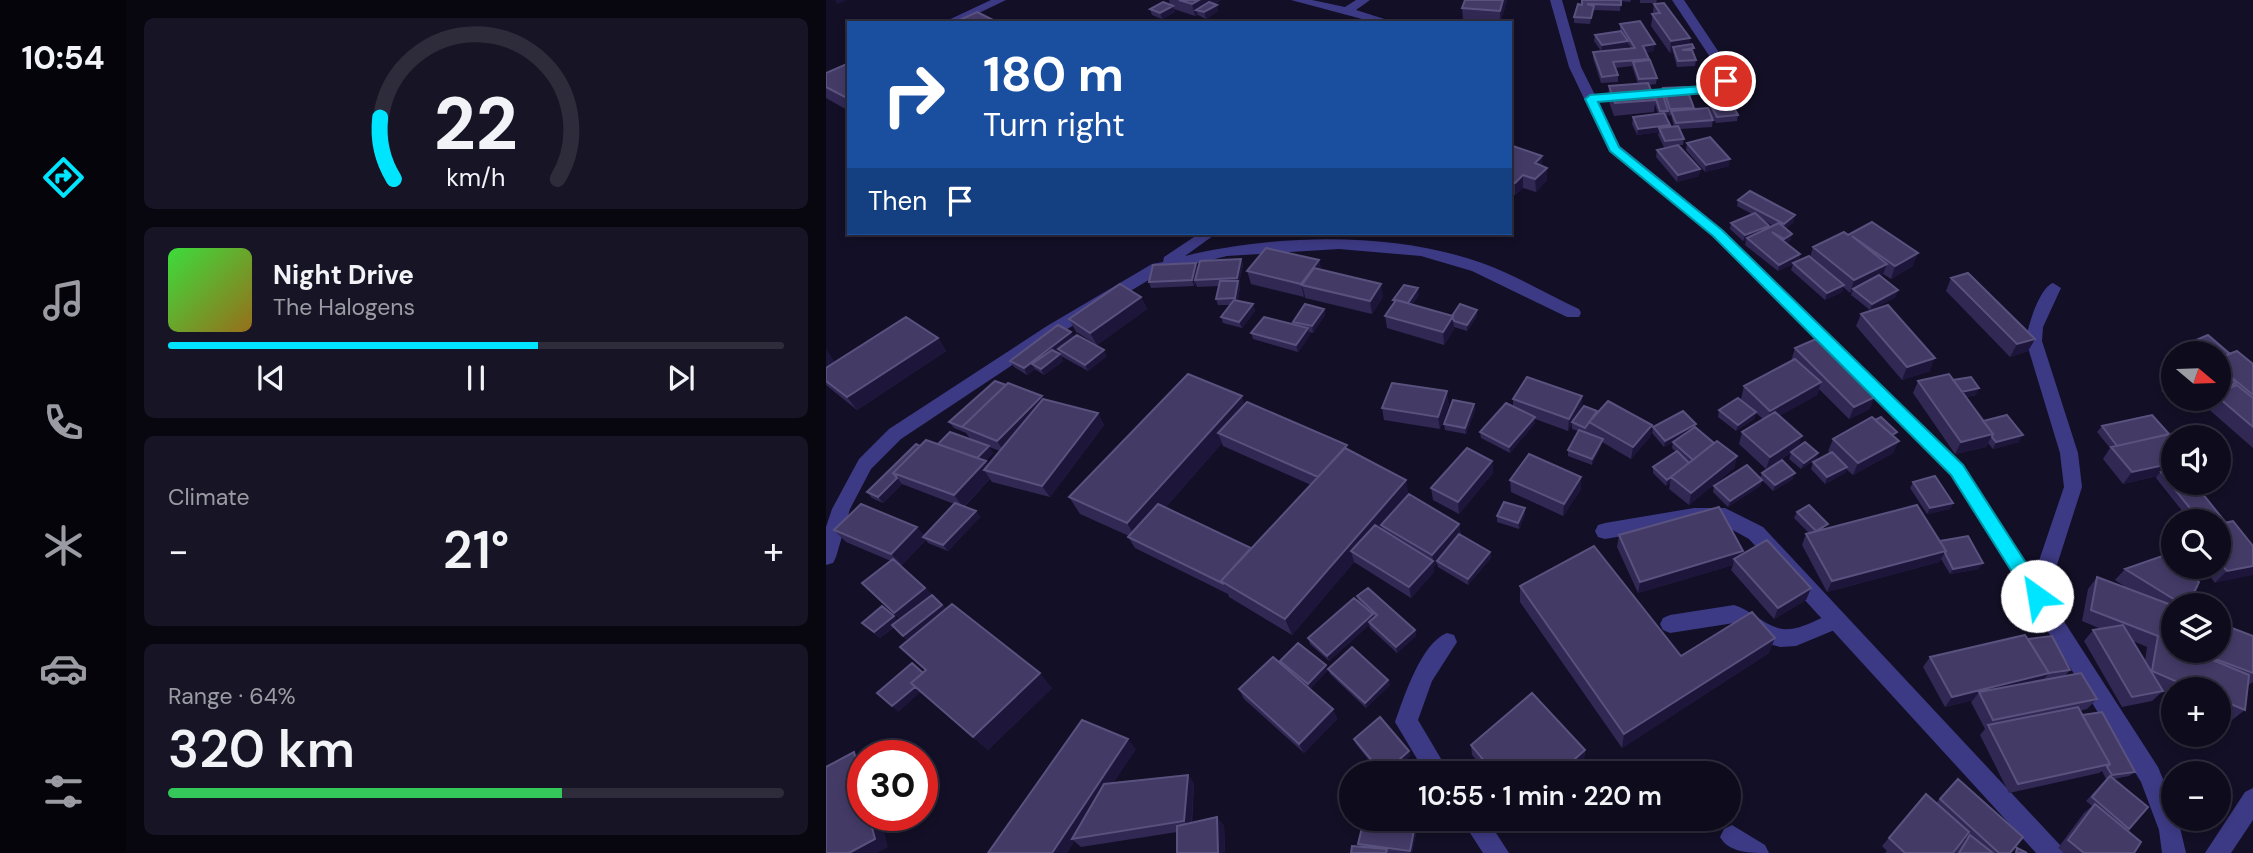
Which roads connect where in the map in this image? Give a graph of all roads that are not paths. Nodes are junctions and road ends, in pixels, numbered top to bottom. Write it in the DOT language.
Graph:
graph roads {
  1 [pos="1000,0"];
  2 [pos="1297,0"];
  3 [pos="1364,0"];
  4 [pos="1556,0"];
  5 [pos="1678,0"];
  6 [pos="1347,11"];
  7 [pos="953,21"];
  8 [pos="1384,21"];
  9 [pos="1590,99"];
  10 [pos="1207,235"];
  11 [pos="1157,268"];
  12 [pos="2053,288"];
  13 [pos="1573,313"];
  14 [pos="1605,531"];
  15 [pos="826,557"];
  16 [pos="2037,596"];
  17 [pos="1837,620"];
  18 [pos="1670,624"];
  19 [pos="1447,642"];
  20 [pos="1431,761"];
  21 [pos="2253,800"];
  22 [pos="1481,831"];
  23 [pos="1732,837"];
  24 [pos="1497,853"];
  25 [pos="1757,853"];
  26 [pos="2052,853"];
  27 [pos="2174,853"];
  28 [pos="2217,853"];
  1 -- 7 [label="street"];
  2 -- 6 [label="street"];
  3 -- 6 [label="street"];
  4 -- 9 [label="street"];
  5 -- 9 [label="street"];
  6 -- 8 [label="street"];
  9 -- 16 [label="street"];
  10 -- 11 [label="street"];
  11 -- 13 [label="street"];
  11 -- 15 [label="street"];
  12 -- 16 [label="street"];
  14 -- 17 [label="street"];
  16 -- 27 [label="street"];
  17 -- 18 [label="street"];
  17 -- 26 [label="street"];
  19 -- 20 [label="street"];
  21 -- 28 [label="street"];
  22 -- 24 [label="street"];
  23 -- 25 [label="street"];
}
